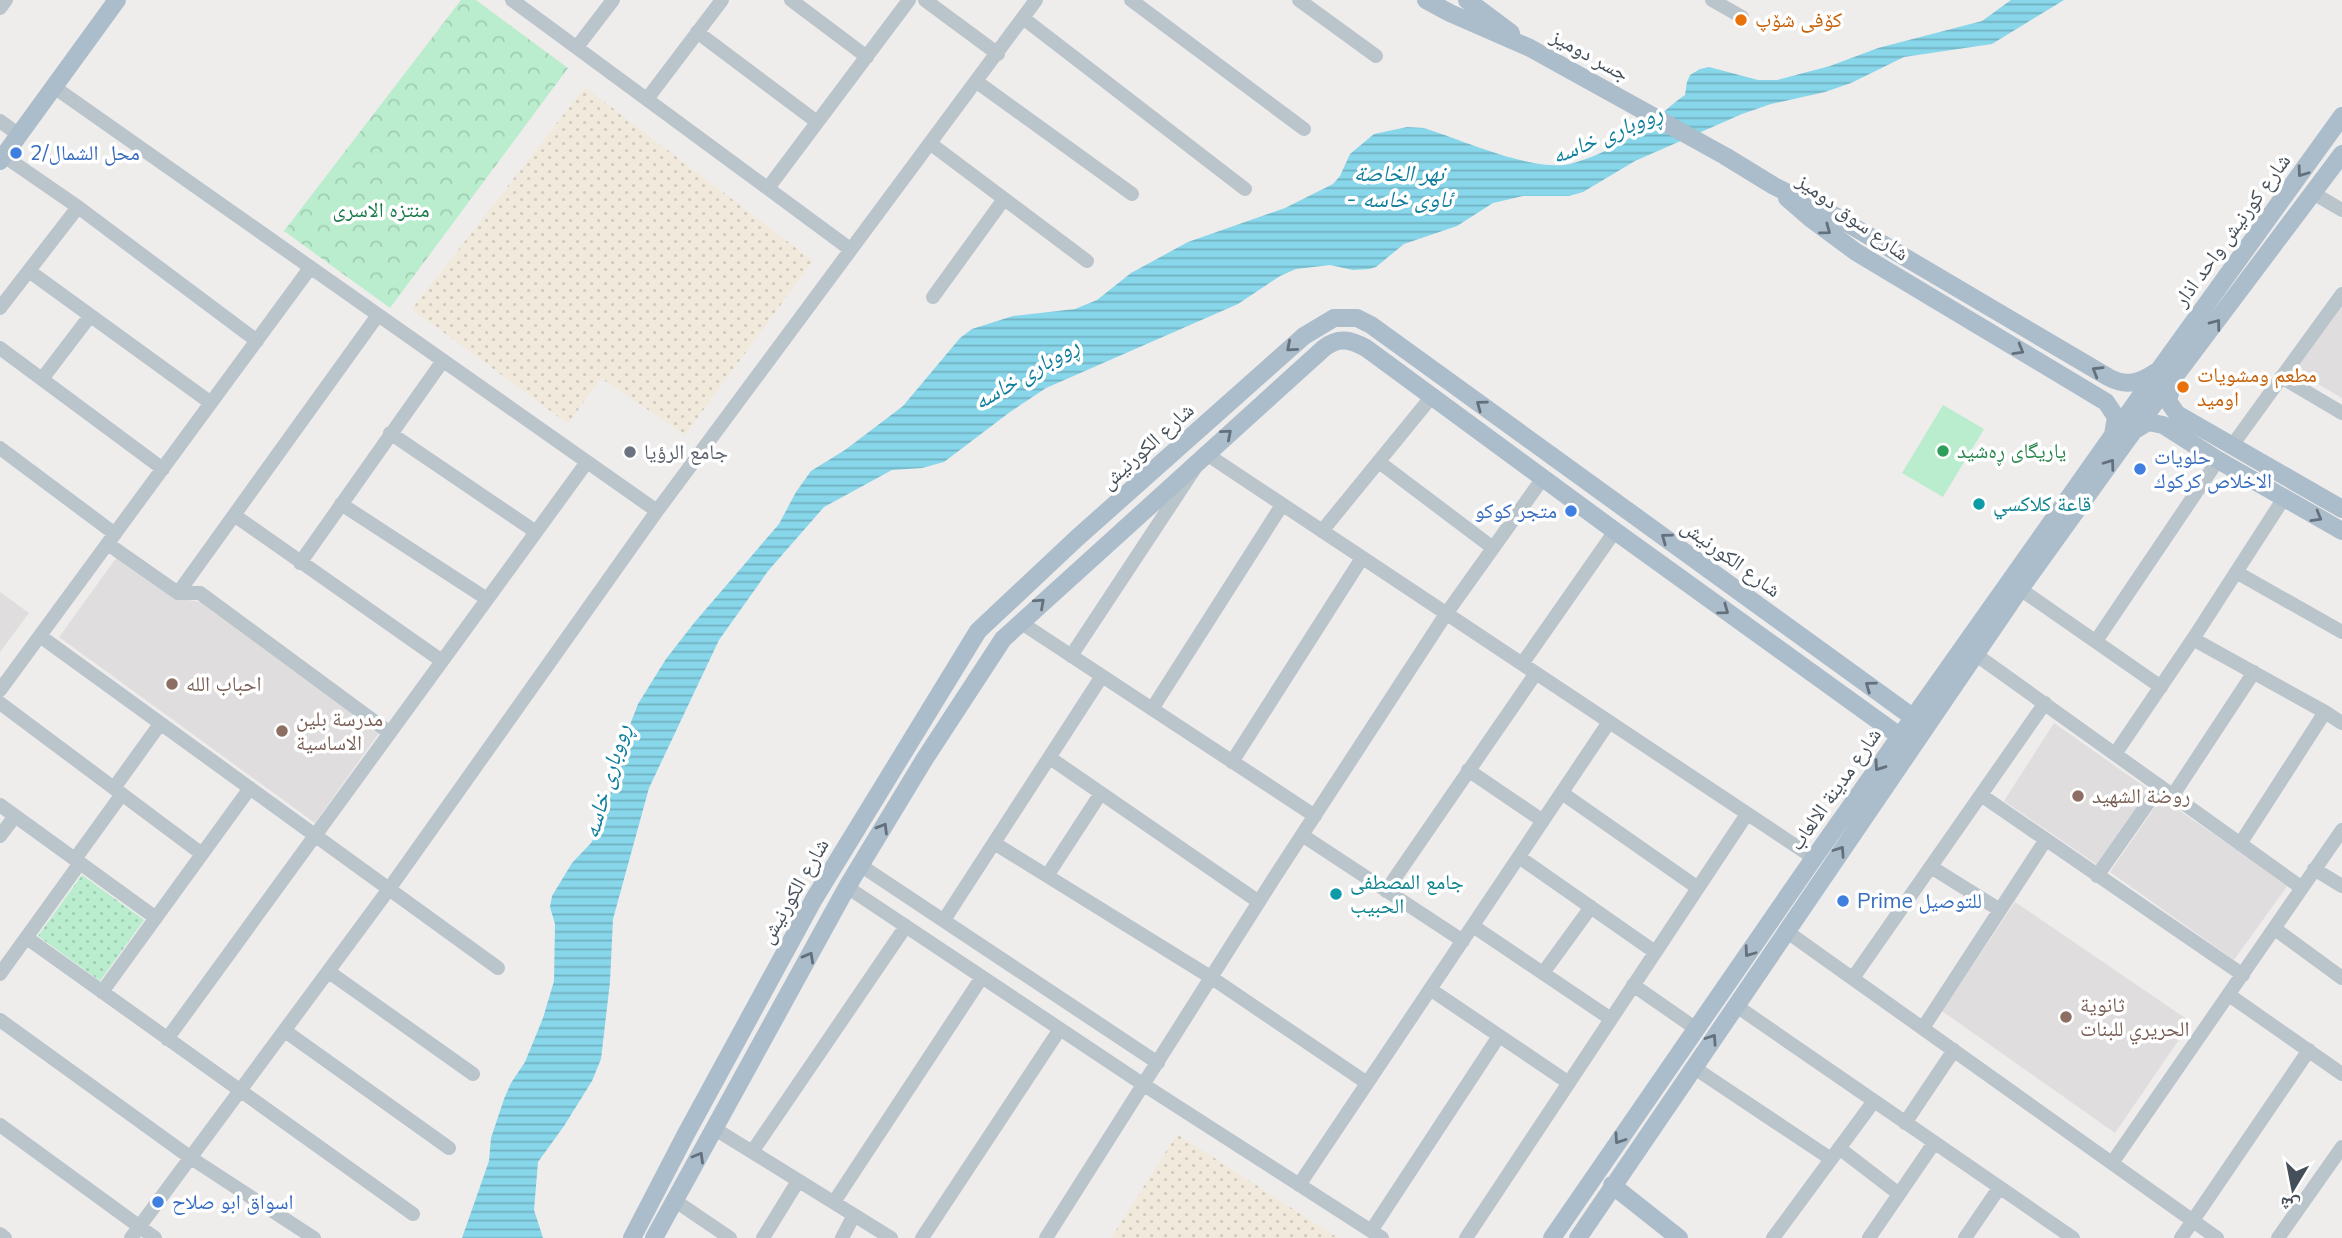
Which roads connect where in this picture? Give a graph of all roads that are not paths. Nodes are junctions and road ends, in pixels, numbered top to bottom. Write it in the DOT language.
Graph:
graph roads {
  1 [pos="6,0"];
  2 [pos="613,0"];
  3 [pos="722,0"];
  4 [pos="791,0"];
  5 [pos="909,0"];
  6 [pos="925,0"];
  7 [pos="1036,0"];
  8 [pos="1131,0"];
  9 [pos="1299,0"];
  10 [pos="1426,0"];
  11 [pos="1467,0"];
  12 [pos="1712,0"];
  13 [pos="515,1"];
  14 [pos="108,3"];
  15 [pos="0,8"];
  16 [pos="1742,17"];
  17 [pos="1023,18"];
  18 [pos="697,32"];
  19 [pos="577,47"];
  20 [pos="1530,48"];
  21 [pos="998,54"];
  22 [pos="1376,56"];
  23 [pos="867,57"];
  24 [pos="977,82"];
  25 [pos="54,87"];
  26 [pos="647,99"];
  27 [pos="2342,116"];
  28 [pos="0,121"];
  29 [pos="817,122"];
  30 [pos="1304,130"];
  31 [pos="19,135"];
  32 [pos="931,144"];
  33 [pos="2342,154"];
  34 [pos="2,159"];
  35 [pos="1774,186"];
  36 [pos="768,188"];
  37 [pos="1245,189"];
  38 [pos="2313,193"];
  39 [pos="1132,194"];
  40 [pos="1004,199"];
  41 [pos="78,207"];
  42 [pos="2342,210"];
  43 [pos="850,249"];
  44 [pos="1087,261"];
  45 [pos="310,268"];
  46 [pos="29,271"];
  47 [pos="2342,294"];
  48 [pos="933,297"];
  49 [pos="0,308"];
  50 [pos="378,315"];
  51 [pos="90,316"];
  52 [pos="257,341"];
  53 [pos="0,348"];
  54 [pos="442,362"];
  55 [pos="2167,374"];
  56 [pos="2281,377"];
  57 [pos="42,379"];
  58 [pos="1433,395"];
  59 [pos="211,403"];
  60 [pos="2342,413"];
  61 [pos="2180,426"];
  62 [pos="390,433"];
  63 [pos="2132,434"];
  64 [pos="2112,438"];
  65 [pos="0,448"];
  66 [pos="1205,453"];
  67 [pos="2225,453"];
  68 [pos="587,462"];
  69 [pos="1379,462"];
  70 [pos="163,469"];
  71 [pos="1543,478"];
  72 [pos="2284,498"];
  73 [pos="341,504"];
  74 [pos="1282,505"];
  75 [pos="2342,509"];
  76 [pos="657,511"];
  77 [pos="234,515"];
  78 [pos="536,531"];
  79 [pos="1322,531"];
  80 [pos="1615,531"];
  81 [pos="2342,531"];
  82 [pos="111,539"];
  83 [pos="1493,548"];
  84 [pos="1362,558"];
  85 [pos="1695,560"];
  86 [pos="300,563"];
  87 [pos="2236,572"];
  88 [pos="1680,578"];
  89 [pos="2020,589"];
  90 [pos="178,593"];
  91 [pos="487,599"];
  92 [pos="1446,614"];
  93 [pos="1020,622"];
  94 [pos="2342,632"];
  95 [pos="40,636"];
  96 [pos="2193,639"];
  97 [pos="2096,641"];
  98 [pos="1975,654"];
  99 [pos="1071,656"];
  100 [pos="442,661"];
  101 [pos="1522,664"];
  102 [pos="2254,672"];
  103 [pos="1536,673"];
  104 [pos="1102,676"];
  105 [pos="2161,687"];
  106 [pos="0,690"];
  107 [pos="940,692"];
  108 [pos="2045,703"];
  109 [pos="0,704"];
  110 [pos="960,704"];
  111 [pos="1152,709"];
  112 [pos="2326,712"];
  113 [pos="1609,722"];
  114 [pos="1920,722"];
  115 [pos="2342,723"];
  116 [pos="160,724"];
  117 [pos="390,733"];
  118 [pos="1906,741"];
  119 [pos="2115,754"];
  120 [pos="1049,758"];
  121 [pos="1231,762"];
  122 [pos="1468,770"];
  123 [pos="2160,786"];
  124 [pos="250,789"];
  125 [pos="118,791"];
  126 [pos="1101,793"];
  127 [pos="1562,793"];
  128 [pos="1981,795"];
  129 [pos="2173,796"];
  130 [pos="0,805"];
  131 [pos="1746,814"];
  132 [pos="15,816"];
  133 [pos="1315,816"];
  134 [pos="1543,821"];
  135 [pos="2342,830"];
  136 [pos="1302,835"];
  137 [pos="0,836"];
  138 [pos="315,836"];
  139 [pos="2045,841"];
  140 [pos="994,843"];
  141 [pos="2240,844"];
  142 [pos="202,854"];
  143 [pos="1519,857"];
  144 [pos="1814,858"];
  145 [pos="78,861"];
  146 [pos="860,865"];
  147 [pos="1931,867"];
  148 [pos="2314,869"];
  149 [pos="1047,876"];
  150 [pos="2097,876"];
  151 [pos="2342,886"];
  152 [pos="847,887"];
  153 [pos="1698,888"];
  154 [pos="2302,888"];
  155 [pos="389,889"];
  156 [pos="1386,891"];
  157 [pos="1259,902"];
  158 [pos="1591,907"];
  159 [pos="2000,910"];
  160 [pos="156,918"];
  161 [pos="944,920"];
  162 [pos="906,926"];
  163 [pos="1473,926"];
  164 [pos="2275,929"];
  165 [pos="1786,931"];
  166 [pos="27,938"];
  167 [pos="1463,941"];
  168 [pos="1655,952"];
  169 [pos="498,968"];
  170 [pos="329,972"];
  171 [pos="1543,973"];
  172 [pos="0,974"];
  173 [pos="2243,975"];
  174 [pos="982,977"];
  175 [pos="1212,978"];
  176 [pos="1853,978"];
  177 [pos="2342,978"];
  178 [pos="1633,985"];
  179 [pos="1430,989"];
  180 [pos="102,992"];
  181 [pos="2229,995"];
  182 [pos="1735,1005"];
  183 [pos="749,1019"];
  184 [pos="1611,1019"];
  185 [pos="0,1020"];
  186 [pos="1695,1028"];
  187 [pos="1923,1028"];
  188 [pos="770,1029"];
  189 [pos="1060,1030"];
  190 [pos="285,1031"];
  191 [pos="1499,1036"];
  192 [pos="167,1039"];
  193 [pos="1954,1050"];
  194 [pos="2309,1050"];
  195 [pos="1158,1063"];
  196 [pos="1693,1067"];
  197 [pos="2342,1073"];
  198 [pos="473,1074"];
  199 [pos="1367,1083"];
  200 [pos="1569,1083"];
  201 [pos="1144,1086"];
  202 [pos="240,1091"];
  203 [pos="1874,1101"];
  204 [pos="1640,1109"];
  205 [pos="1656,1120"];
  206 [pos="1905,1123"];
  207 [pos="0,1125"];
  208 [pos="715,1129"];
  209 [pos="1934,1143"];
  210 [pos="2342,1147"];
  211 [pos="449,1148"];
  212 [pos="752,1152"];
  213 [pos="1835,1154"];
  214 [pos="191,1158"];
  215 [pos="2112,1163"];
  216 [pos="798,1181"];
  217 [pos="1299,1185"];
  218 [pos="1612,1185"];
  219 [pos="1998,1188"];
  220 [pos="1899,1194"];
  221 [pos="674,1200"];
  222 [pos="834,1202"];
  223 [pos="414,1214"];
  224 [pos="854,1215"];
  225 [pos="2193,1220"];
  226 [pos="135,1233"];
  227 [pos="0,1234"];
  228 [pos="1376,1235"];
  229 [pos="2068,1236"];
  230 [pos="5,1238"];
  231 [pos="155,1238"];
  232 [pos="314,1238"];
  233 [pos="632,1238"];
  234 [pos="654,1238"];
  235 [pos="730,1238"];
  236 [pos="764,1238"];
  237 [pos="842,1238"];
  238 [pos="891,1238"];
  239 [pos="922,1238"];
  240 [pos="1046,1238"];
  241 [pos="1466,1238"];
  242 [pos="1552,1238"];
  243 [pos="1578,1238"];
  244 [pos="1679,1238"];
  245 [pos="1773,1238"];
  246 [pos="1868,1238"];
  247 [pos="1965,1238"];
  248 [pos="2180,1238"];
  249 [pos="2217,1238"];
  250 [pos="2278,1238"];
  1 -- 15 [label="street"];
  2 -- 19 [label="street"];
  3 -- 18 [label="street"];
  4 -- 23 [label="street"];
  5 -- 23 [label="street"];
  6 -- 21 [label="street"];
  7 -- 17 [label="street"];
  8 -- 30 [label="street"];
  9 -- 22 [label="street"];
  10 -- 20 [label="main road"];
  11 -- 20 [label="main road"];
  12 -- 16 [label="street"];
  13 -- 19 [label="street"];
  14 -- 25 [label="main road"];
  17 -- 21 [label="street"];
  17 -- 37 [label="street"];
  18 -- 26 [label="street"];
  18 -- 29 [label="street"];
  19 -- 26 [label="street"];
  20 -- 35 [label="main road, جسر دوميز"];
  21 -- 24 [label="street"];
  23 -- 29 [label="street"];
  24 -- 32 [label="street"];
  24 -- 39 [label="street"];
  25 -- 31 [label="main road"];
  25 -- 45 [label="street"];
  26 -- 36 [label="street"];
  27 -- 55 [label="main road, شارع كورنيش واحد اذار, one-way"];
  28 -- 31 [label="street"];
  29 -- 36 [label="street"];
  31 -- 34 [label="main road"];
  32 -- 40 [label="street"];
  32 -- 43 [label="street"];
  33 -- 38 [label="main road, شارع كورنيش واحد اذار"];
  34 -- 41 [label="street"];
  55 -- 35 [label="main road, شارع سوق دوميز, one-way"];
  35 -- 64 [label="main road, شارع سوق دوميز, one-way"];
  36 -- 43 [label="street"];
  38 -- 42 [label="street"];
  55 -- 38 [label="main road, شارع كورنيش واحد اذار, one-way"];
  40 -- 44 [label="street"];
  40 -- 48 [label="street"];
  41 -- 46 [label="street"];
  41 -- 52 [label="street"];
  43 -- 76 [label="street"];
  45 -- 50 [label="street"];
  45 -- 52 [label="street"];
  46 -- 49 [label="street"];
  46 -- 51 [label="street"];
  47 -- 56 [label="street"];
  50 -- 54 [label="street"];
  50 -- 77 [label="street"];
  51 -- 57 [label="street"];
  51 -- 59 [label="street"];
  52 -- 59 [label="street"];
  53 -- 57 [label="street"];
  54 -- 62 [label="street"];
  54 -- 68 [label="street"];
  55 -- 61 [label="main road"];
  55 -- 63 [label="main road, شارع مدينة الالعاب"];
  55 -- 64 [label="main road, شارع مدينة الالعاب"];
  56 -- 60 [label="street"];
  56 -- 67 [label="street"];
  57 -- 70 [label="street"];
  66 -- 58 [label="main road, شارع الكورنيش, one-way"];
  58 -- 69 [label="street"];
  58 -- 71 [label="main road, شارع الكورنيش"];
  59 -- 70 [label="street"];
  61 -- 63 [label="main road"];
  61 -- 67 [label="main road"];
  62 -- 73 [label="street"];
  62 -- 78 [label="street"];
  89 -- 63 [label="main road, شارع مدينة الالعاب, one-way"];
  64 -- 114 [label="main road, شارع مدينة الالعاب"];
  65 -- 82 [label="street"];
  66 -- 74 [label="street"];
  93 -- 66 [label="main road, شارع الكورنيش, one-way"];
  66 -- 99 [label="street"];
  67 -- 72 [label="main road"];
  67 -- 75 [label="main road"];
  67 -- 97 [label="street"];
  68 -- 76 [label="street"];
  68 -- 78 [label="street"];
  69 -- 79 [label="street"];
  69 -- 83 [label="street"];
  70 -- 82 [label="street"];
  71 -- 80 [label="main road, شارع الكورنيش"];
  71 -- 83 [label="street"];
  72 -- 81 [label="main road, one-way"];
  72 -- 87 [label="street"];
  73 -- 86 [label="street"];
  73 -- 91 [label="street"];
  74 -- 79 [label="street"];
  74 -- 111 [label="street"];
  76 -- 155 [label="street"];
  77 -- 86 [label="street"];
  77 -- 90 [label="street"];
  78 -- 91 [label="street"];
  79 -- 84 [label="street"];
  80 -- 88 [label="main road, شارع الكورنيش"];
  80 -- 101 [label="street"];
  82 -- 90 [label="street"];
  82 -- 95 [label="street"];
  83 -- 92 [label="street"];
  84 -- 92 [label="street"];
  84 -- 121 [label="street"];
  85 -- 88 [label="main road"];
  85 -- 107 [label="main road, شارع الكورنيش, one-way"];
  114 -- 85 [label="main road, شارع الكورنيش, one-way"];
  86 -- 100 [label="street"];
  87 -- 94 [label="street"];
  87 -- 96 [label="street"];
  88 -- 118 [label="main road, شارع الكورنيش, one-way"];
  89 -- 97 [label="street"];
  89 -- 98 [label="main road, شارع مدينة الالعاب"];
  90 -- 117 [label="street"];
  91 -- 100 [label="street"];
  92 -- 101 [label="street"];
  92 -- 133 [label="street"];
  93 -- 99 [label="street"];
  93 -- 110 [label="main road, شارع الكورنيش"];
  95 -- 106 [label="street"];
  95 -- 116 [label="street"];
  96 -- 102 [label="street"];
  96 -- 105 [label="street"];
  97 -- 105 [label="street"];
  98 -- 108 [label="street"];
  98 -- 114 [label="main road, شارع مدينة الالعاب"];
  99 -- 104 [label="street"];
  100 -- 117 [label="street"];
  101 -- 103 [label="street"];
  102 -- 112 [label="street"];
  102 -- 129 [label="street"];
  103 -- 113 [label="street"];
  103 -- 122 [label="street"];
  104 -- 111 [label="street"];
  104 -- 120 [label="street"];
  105 -- 119 [label="street"];
  107 -- 110 [label="main road"];
  107 -- 183 [label="main road, شارع الكورنيش"];
  108 -- 119 [label="street"];
  108 -- 128 [label="street"];
  109 -- 125 [label="street"];
  146 -- 110 [label="main road, شارع الكورنيش, one-way"];
  111 -- 121 [label="street"];
  112 -- 115 [label="street"];
  112 -- 141 [label="street"];
  113 -- 127 [label="street"];
  113 -- 131 [label="street"];
  114 -- 118 [label="main road, شارع مدينة الالعاب"];
  116 -- 124 [label="street"];
  116 -- 125 [label="street"];
  117 -- 138 [label="street"];
  118 -- 144 [label="main road, شارع مدينة الالعاب, one-way"];
  165 -- 118 [label="main road, شارع مدينة الالعاب, one-way"];
  119 -- 123 [label="street"];
  120 -- 126 [label="street"];
  120 -- 140 [label="street"];
  121 -- 133 [label="street"];
  122 -- 134 [label="street"];
  122 -- 156 [label="street"];
  123 -- 129 [label="street"];
  123 -- 150 [label="street"];
  124 -- 138 [label="street"];
  124 -- 142 [label="street"];
  125 -- 142 [label="street"];
  125 -- 145 [label="street"];
  126 -- 149 [label="street"];
  126 -- 157 [label="street"];
  127 -- 134 [label="street"];
  127 -- 153 [label="street"];
  128 -- 139 [label="street"];
  128 -- 147 [label="street"];
  129 -- 141 [label="street"];
  130 -- 132 [label="street"];
  131 -- 144 [label="street"];
  131 -- 153 [label="street"];
  132 -- 137 [label="street"];
  132 -- 145 [label="street"];
  133 -- 136 [label="street"];
  134 -- 143 [label="street"];
  135 -- 148 [label="street"];
  136 -- 156 [label="street"];
  136 -- 157 [label="street"];
  138 -- 155 [label="street"];
  138 -- 192 [label="street"];
  139 -- 150 [label="street"];
  139 -- 159 [label="street"];
  140 -- 149 [label="street"];
  140 -- 161 [label="street"];
  141 -- 154 [label="street"];
  142 -- 160 [label="street"];
  143 -- 158 [label="street"];
  143 -- 163 [label="street"];
  144 -- 186 [label="main road, شارع مدينة الالعاب, one-way"];
  145 -- 160 [label="street"];
  145 -- 166 [label="street"];
  146 -- 152 [label="main road, شارع الكورنيش"];
  146 -- 161 [label="street"];
  147 -- 159 [label="street"];
  147 -- 176 [label="street"];
  148 -- 151 [label="street"];
  148 -- 154 [label="street"];
  149 -- 175 [label="street"];
  150 -- 173 [label="street"];
  152 -- 162 [label="street, شارع الكورنيش"];
  188 -- 152 [label="main road, شارع الكورنيش, one-way"];
  153 -- 168 [label="street"];
  154 -- 164 [label="street"];
  155 -- 169 [label="street"];
  155 -- 170 [label="street"];
  156 -- 167 [label="street"];
  157 -- 175 [label="street"];
  158 -- 168 [label="street"];
  158 -- 171 [label="street"];
  159 -- 187 [label="street"];
  160 -- 180 [label="street"];
  161 -- 195 [label="street"];
  162 -- 174 [label="street, شارع الكورنيش"];
  162 -- 212 [label="street"];
  163 -- 167 [label="street"];
  163 -- 171 [label="street"];
  164 -- 173 [label="street"];
  164 -- 177 [label="street"];
  165 -- 176 [label="street"];
  165 -- 182 [label="main road, شارع مدينة الالعاب"];
  166 -- 172 [label="street"];
  166 -- 180 [label="street"];
  167 -- 179 [label="street"];
  168 -- 178 [label="street"];
  170 -- 190 [label="street"];
  170 -- 198 [label="street"];
  171 -- 184 [label="street"];
  173 -- 181 [label="street"];
  174 -- 189 [label="street, شارع الكورنيش"];
  174 -- 222 [label="street"];
  175 -- 195 [label="street"];
  175 -- 199 [label="street"];
  176 -- 187 [label="street"];
  178 -- 184 [label="street"];
  178 -- 186 [label="street"];
  179 -- 191 [label="street"];
  179 -- 199 [label="street"];
  180 -- 192 [label="street"];
  181 -- 194 [label="street"];
  181 -- 215 [label="street"];
  196 -- 182 [label="main road, شارع مدينة الالعاب, one-way"];
  182 -- 203 [label="street"];
  183 -- 188 [label="main road"];
  183 -- 233 [label="main road, شارع الكورنيش"];
  184 -- 200 [label="street"];
  185 -- 214 [label="street"];
  186 -- 204 [label="main road, شارع مدينة الالعاب"];
  187 -- 193 [label="street"];
  188 -- 208 [label="main road, شارع الكورنيش"];
  189 -- 201 [label="street, شارع الكورنيش"];
  189 -- 239 [label="street"];
  190 -- 202 [label="street"];
  190 -- 211 [label="street"];
  191 -- 200 [label="street"];
  191 -- 228 [label="street"];
  192 -- 202 [label="street"];
  193 -- 206 [label="street"];
  193 -- 215 [label="street"];
  194 -- 197 [label="street"];
  194 -- 225 [label="street"];
  195 -- 201 [label="street"];
  196 -- 205 [label="main road, شارع مدينة الالعاب"];
  196 -- 213 [label="street"];
  199 -- 217 [label="street"];
  200 -- 241 [label="street"];
  201 -- 217 [label="street, شارع الكورنيش"];
  201 -- 240 [label="street"];
  202 -- 214 [label="street"];
  202 -- 223 [label="street"];
  203 -- 206 [label="street"];
  203 -- 213 [label="street"];
  204 -- 205 [label="main road"];
  204 -- 242 [label="main road, شارع مدينة الالعاب, one-way"];
  205 -- 218 [label="main road, شارع مدينة الالعاب"];
  206 -- 209 [label="street"];
  207 -- 226 [label="street"];
  208 -- 212 [label="street"];
  221 -- 208 [label="main road, شارع الكورنيش, one-way"];
  209 -- 219 [label="street"];
  209 -- 220 [label="street"];
  210 -- 250 [label="street"];
  212 -- 216 [label="street"];
  213 -- 220 [label="street"];
  213 -- 245 [label="street"];
  214 -- 226 [label="street"];
  214 -- 232 [label="street"];
  215 -- 225 [label="street"];
  216 -- 222 [label="street"];
  216 -- 236 [label="street"];
  217 -- 228 [label="street, شارع الكورنيش"];
  218 -- 243 [label="main road, شارع مدينة الالعاب"];
  218 -- 244 [label="main road"];
  219 -- 229 [label="street"];
  219 -- 247 [label="street"];
  220 -- 246 [label="street"];
  221 -- 234 [label="main road, شارع الكورنيش"];
  221 -- 235 [label="street"];
  222 -- 224 [label="street"];
  224 -- 237 [label="street"];
  224 -- 238 [label="street"];
  225 -- 248 [label="street"];
  225 -- 249 [label="street"];
  226 -- 231 [label="street"];
  227 -- 230 [label="street"];
}
